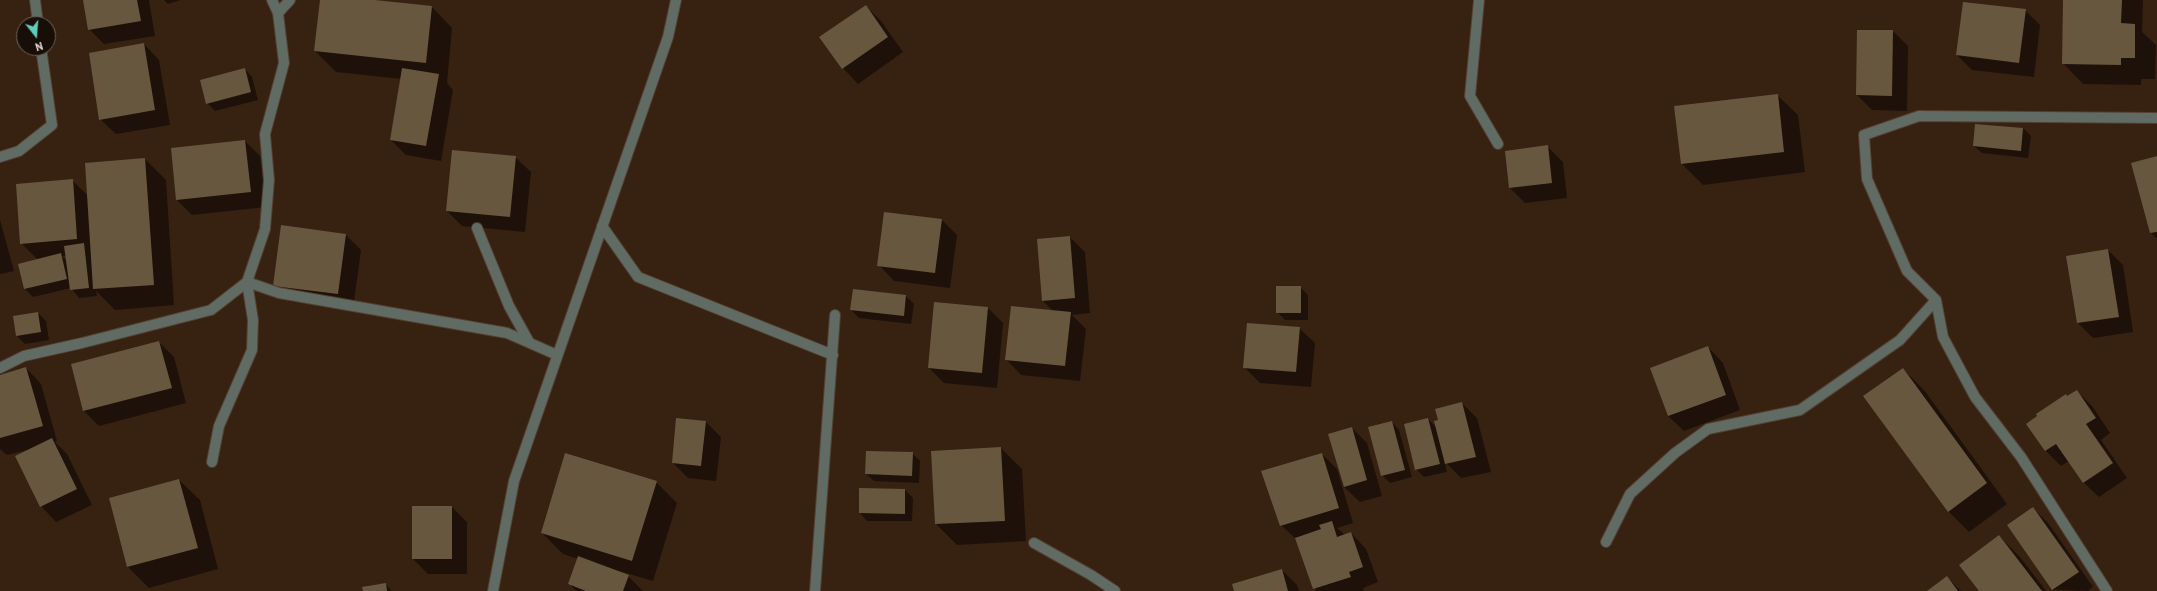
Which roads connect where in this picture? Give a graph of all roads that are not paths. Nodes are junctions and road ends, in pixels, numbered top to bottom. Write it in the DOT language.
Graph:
graph roads {
  1 [pos="35,0"];
  2 [pos="272,0"];
  3 [pos="290,0"];
  4 [pos="676,0"];
  5 [pos="1479,0"];
  6 [pos="278,13"];
  7 [pos="37,16"];
  8 [pos="42,56"];
  9 [pos="2157,118"];
  10 [pos="1498,144"];
  11 [pos="0,156"];
  12 [pos="602,226"];
  13 [pos="477,228"];
  14 [pos="247,282"];
  15 [pos="1936,300"];
  16 [pos="835,316"];
  17 [pos="530,342"];
  18 [pos="557,355"];
  19 [pos="833,356"];
  20 [pos="0,368"];
  21 [pos="212,462"];
  22 [pos="1606,542"];
  23 [pos="1034,543"];
  24 [pos="493,591"];
  25 [pos="815,591"];
  26 [pos="1115,591"];
  27 [pos="2108,591"];
  1 -- 7 [label="street"];
  2 -- 6 [label="street"];
  3 -- 6 [label="street"];
  4 -- 12 [label="street"];
  5 -- 10 [label="street"];
  6 -- 14 [label="street"];
  8 -- 11 [label="street"];
  9 -- 15 [label="street"];
  12 -- 18 [label="street"];
  12 -- 19 [label="street"];
  13 -- 17 [label="street"];
  14 -- 17 [label="street"];
  14 -- 20 [label="street"];
  14 -- 21 [label="street"];
  15 -- 22 [label="street"];
  15 -- 27 [label="street"];
  16 -- 19 [label="street"];
  17 -- 18 [label="street"];
  18 -- 24 [label="street"];
  19 -- 25 [label="street"];
  23 -- 26 [label="street"];
}
